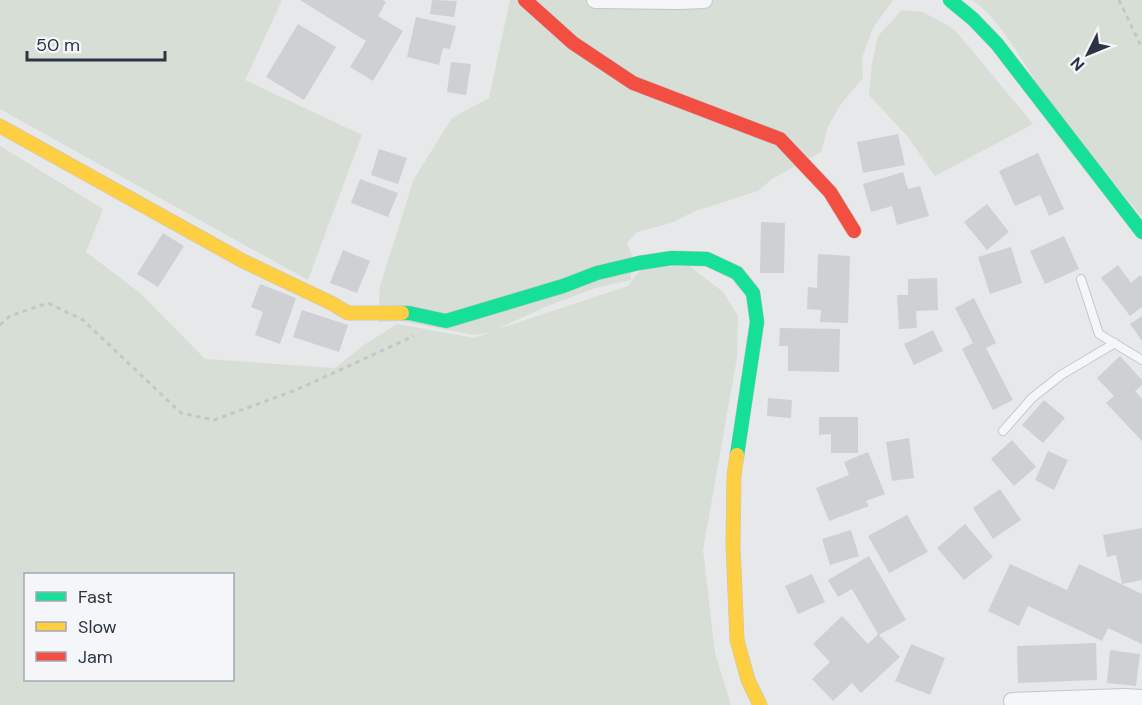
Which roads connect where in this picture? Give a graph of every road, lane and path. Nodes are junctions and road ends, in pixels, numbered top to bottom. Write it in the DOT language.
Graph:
graph roads {
  1 [pos="525,0"];
  2 [pos="595,0"];
  3 [pos="704,0"];
  4 [pos="950,0"];
  5 [pos="1119,0"];
  6 [pos="1142,48"];
  7 [pos="0,126"];
  8 [pos="855,231"];
  9 [pos="1142,232"];
  10 [pos="1081,279"];
  11 [pos="0,325"];
  12 [pos="414,336"];
  13 [pos="1115,343"];
  14 [pos="1142,360"];
  15 [pos="1003,431"];
  16 [pos="1142,698"];
  17 [pos="1012,701"];
  18 [pos="760,705"];
  1 -- 8 [label="street"];
  2 -- 3 [label="street"];
  4 -- 9 [label="street"];
  5 -- 6 [label="path"];
  7 -- 18 [label="street"];
  10 -- 13 [label="lane"];
  11 -- 12 [label="path"];
  13 -- 14 [label="lane"];
  13 -- 15 [label="lane"];
  16 -- 17 [label="street"];
}
